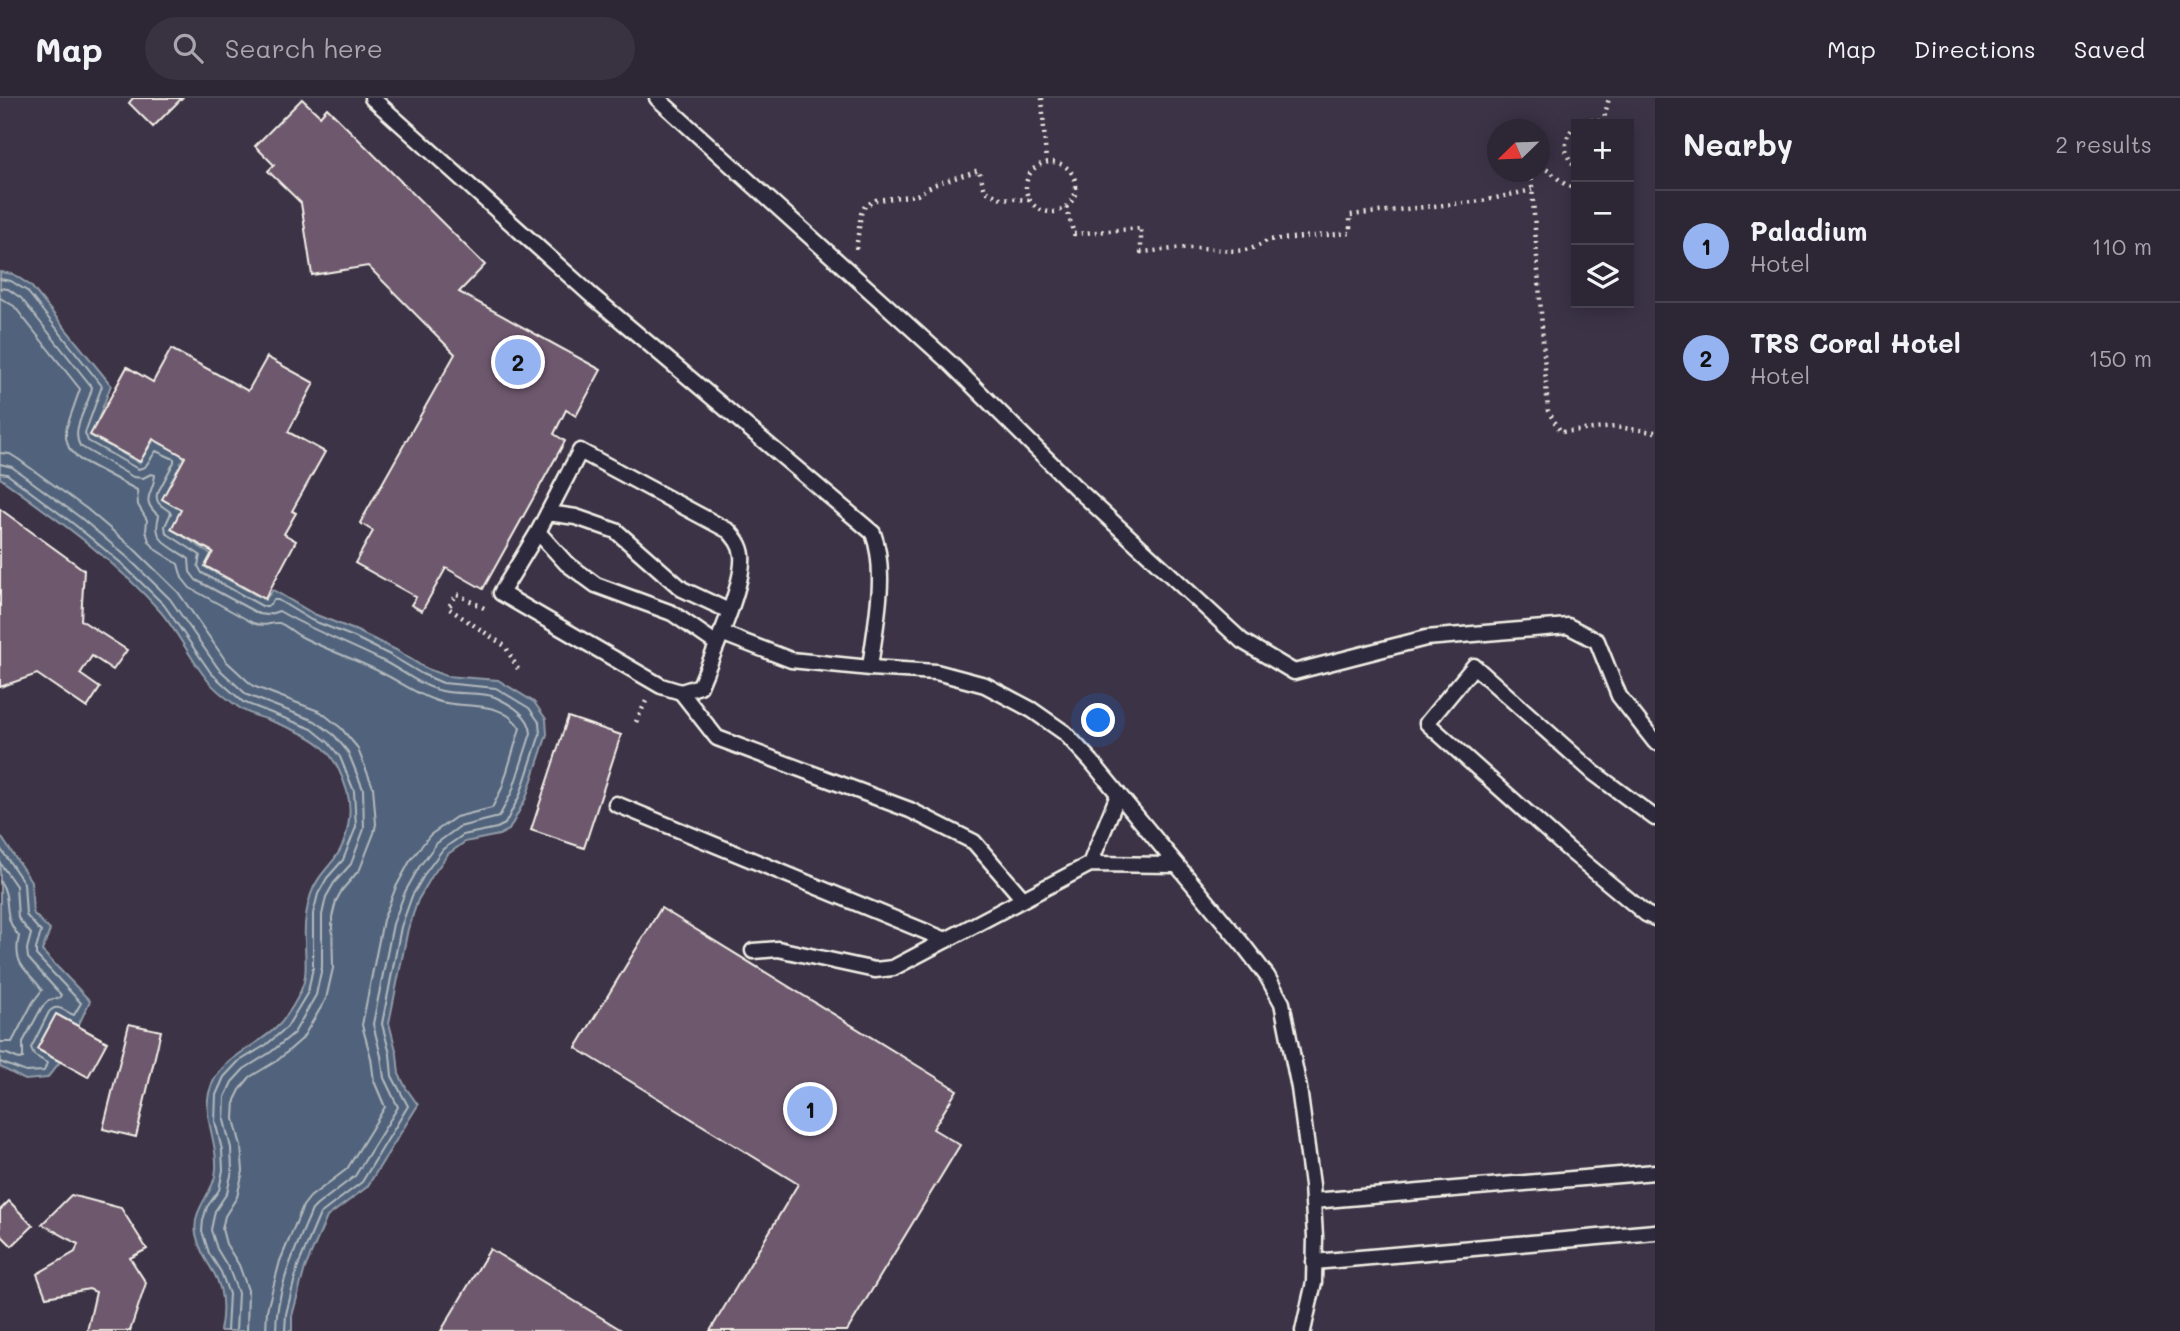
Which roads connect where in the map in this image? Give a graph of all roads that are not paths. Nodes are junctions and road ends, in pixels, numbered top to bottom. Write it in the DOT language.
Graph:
graph roads {
  1 [pos="372,98"];
  2 [pos="657,98"];
  3 [pos="548,513"];
  4 [pos="538,531"];
  5 [pos="729,611"];
  6 [pos="719,638"];
  7 [pos="870,668"];
  8 [pos="681,692"];
  9 [pos="1655,742"];
  10 [pos="1118,795"];
  11 [pos="616,804"];
  12 [pos="1655,818"];
  13 [pos="1090,864"];
  14 [pos="1175,865"];
  15 [pos="1023,899"];
  16 [pos="1655,918"];
  17 [pos="946,940"];
  18 [pos="753,951"];
  19 [pos="1655,1172"];
  20 [pos="1313,1202"];
  21 [pos="1655,1232"];
  22 [pos="1314,1262"];
  23 [pos="1303,1331"];
  1 -- 7 [label="lane"];
  2 -- 9 [label="lane"];
  3 -- 4 [label="lane"];
  3 -- 5 [label="lane"];
  3 -- 5 [label="lane"];
  4 -- 6 [label="lane"];
  4 -- 8 [label="lane"];
  5 -- 6 [label="lane"];
  6 -- 7 [label="lane"];
  6 -- 8 [label="lane"];
  7 -- 10 [label="lane"];
  8 -- 15 [label="lane"];
  10 -- 13 [label="lane"];
  10 -- 14 [label="lane"];
  11 -- 17 [label="lane"];
  12 -- 16 [label="lane"];
  13 -- 14 [label="lane"];
  13 -- 15 [label="lane"];
  14 -- 20 [label="lane"];
  15 -- 17 [label="lane"];
  17 -- 18 [label="lane"];
  19 -- 20 [label="lane"];
  20 -- 22 [label="lane"];
  21 -- 22 [label="lane"];
  22 -- 23 [label="lane"];
}
